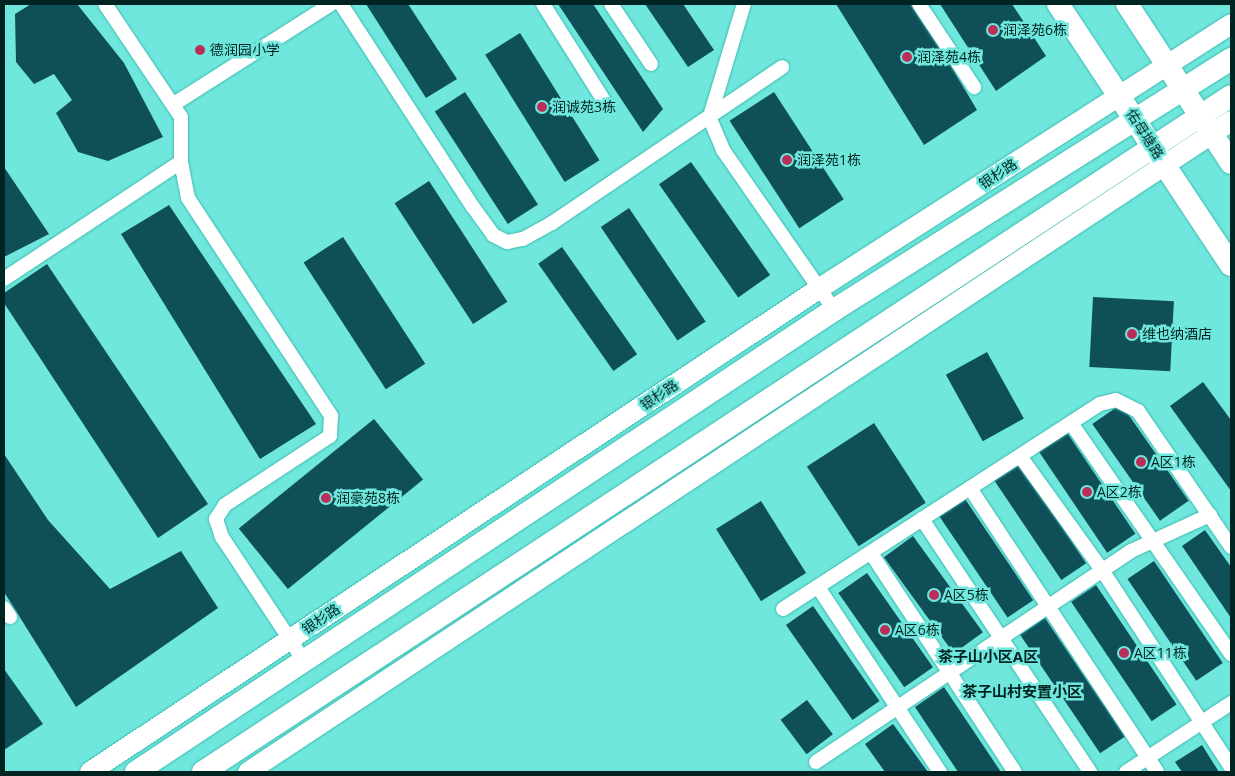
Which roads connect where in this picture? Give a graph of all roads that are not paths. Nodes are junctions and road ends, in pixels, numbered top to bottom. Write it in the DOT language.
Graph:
graph roads {
  1 [pos="105,4"];
  2 [pos="331,4"];
  3 [pos="341,4"];
  4 [pos="542,4"];
  5 [pos="611,4"];
  6 [pos="753,4"];
  7 [pos="919,4"];
  8 [pos="1058,4"];
  9 [pos="1127,4"];
  10 [pos="743,8"];
  11 [pos="1231,24"];
  12 [pos="1231,60"];
  13 [pos="651,64"];
  14 [pos="1169,65"];
  15 [pos="782,67"];
  16 [pos="974,87"];
  17 [pos="1185,90"];
  18 [pos="1120,96"];
  19 [pos="1231,96"];
  20 [pos="174,104"];
  21 [pos="606,104"];
  22 [pos="710,116"];
  23 [pos="1137,121"];
  24 [pos="1231,121"];
  25 [pos="1214,131"];
  26 [pos="1159,156"];
  27 [pos="181,162"];
  28 [pos="1231,163"];
  29 [pos="1231,265"];
  30 [pos="4,280"];
  31 [pos="820,288"];
  32 [pos="834,310"];
  33 [pos="1071,423"];
  34 [pos="1020,456"];
  35 [pos="970,488"];
  36 [pos="1210,514"];
  37 [pos="922,519"];
  38 [pos="1151,540"];
  39 [pos="1231,547"];
  40 [pos="871,553"];
  41 [pos="1102,570"];
  42 [pos="818,587"];
  43 [pos="1048,606"];
  44 [pos="783,609"];
  45 [pos="1001,638"];
  46 [pos="290,639"];
  47 [pos="1231,654"];
  48 [pos="304,661"];
  49 [pos="950,672"];
  50 [pos="1231,703"];
  51 [pos="898,707"];
  52 [pos="1202,722"];
  53 [pos="1148,758"];
  54 [pos="816,762"];
  55 [pos="1231,767"];
  56 [pos="90,772"];
  57 [pos="136,772"];
  58 [pos="203,772"];
  59 [pos="248,772"];
  60 [pos="940,772"];
  61 [pos="1015,772"];
  62 [pos="1090,772"];
  63 [pos="1126,772"];
  64 [pos="1157,772"];
  1 -- 20 [label="street"];
  2 -- 20 [label="street"];
  3 -- 22 [label="street"];
  4 -- 21 [label="street"];
  5 -- 13 [label="street"];
  6 -- 10 [label="street"];
  7 -- 16 [label="street"];
  8 -- 18 [label="main road, 佑母塘路"];
  9 -- 14 [label="main road"];
  10 -- 22 [label="street"];
  11 -- 14 [label="street, 银杉路"];
  12 -- 17 [label="main road, 银杉路"];
  14 -- 17 [label="main road"];
  14 -- 18 [label="street, 银杉路"];
  15 -- 22 [label="street"];
  17 -- 23 [label="main road, 银杉路"];
  17 -- 25 [label="main road"];
  18 -- 23 [label="main road, 佑母塘路"];
  18 -- 31 [label="street, 银杉路"];
  19 -- 25 [label="main road"];
  20 -- 27 [label="street"];
  22 -- 31 [label="street"];
  23 -- 26 [label="main road, 佑母塘路"];
  23 -- 32 [label="main road, 银杉路"];
  24 -- 25 [label="street"];
  25 -- 26 [label="main road"];
  25 -- 28 [label="main road"];
  26 -- 29 [label="main road, 佑母塘路"];
  26 -- 58 [label="main road"];
  26 -- 59 [label="street"];
  27 -- 30 [label="street"];
  27 -- 46 [label="street"];
  31 -- 32 [label="street"];
  31 -- 46 [label="street, 银杉路"];
  32 -- 48 [label="main road, 银杉路"];
  33 -- 34 [label="street"];
  33 -- 36 [label="street"];
  33 -- 38 [label="street"];
  34 -- 35 [label="street"];
  34 -- 41 [label="street"];
  35 -- 37 [label="street"];
  35 -- 43 [label="street"];
  36 -- 38 [label="street"];
  36 -- 39 [label="street"];
  37 -- 40 [label="street"];
  37 -- 45 [label="street"];
  38 -- 41 [label="street"];
  38 -- 47 [label="street"];
  40 -- 42 [label="street"];
  40 -- 49 [label="street"];
  41 -- 43 [label="street"];
  41 -- 52 [label="street"];
  42 -- 44 [label="street"];
  42 -- 51 [label="street"];
  43 -- 45 [label="street"];
  43 -- 53 [label="street"];
  45 -- 49 [label="street"];
  45 -- 62 [label="street"];
  46 -- 48 [label="street"];
  46 -- 56 [label="street, 银杉路"];
  48 -- 57 [label="main road, 银杉路"];
  49 -- 51 [label="street"];
  49 -- 61 [label="street"];
  50 -- 52 [label="street"];
  51 -- 54 [label="street"];
  51 -- 60 [label="street"];
  52 -- 53 [label="street"];
  52 -- 55 [label="street"];
  53 -- 63 [label="street"];
  53 -- 64 [label="street"];
}
